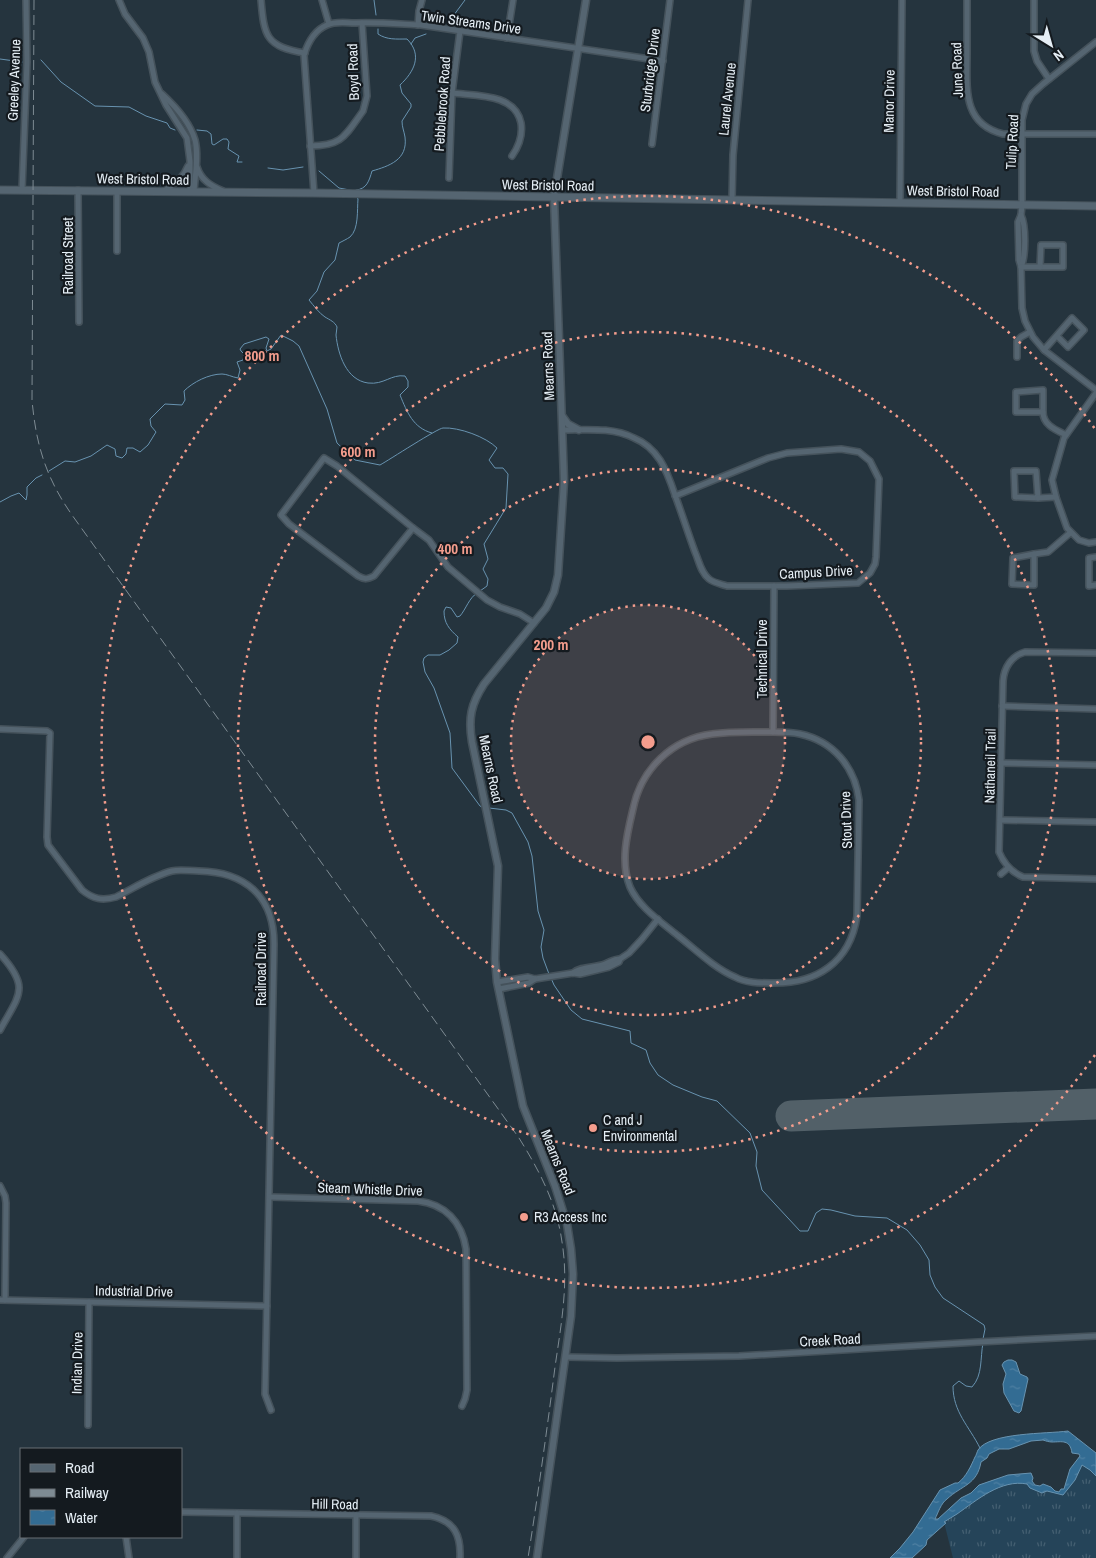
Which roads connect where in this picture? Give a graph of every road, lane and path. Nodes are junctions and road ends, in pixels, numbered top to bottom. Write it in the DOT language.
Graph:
graph roads {
  1 [pos="26,0"];
  2 [pos="119,0"];
  3 [pos="261,0"];
  4 [pos="322,0"];
  5 [pos="422,0"];
  6 [pos="513,0"];
  7 [pos="586,0"];
  8 [pos="670,0"];
  9 [pos="748,0"];
  10 [pos="902,0"];
  11 [pos="967,0"];
  12 [pos="1034,0"];
  13 [pos="362,22"];
  14 [pos="329,24"];
  15 [pos="418,25"];
  16 [pos="460,31"];
  17 [pos="507,38"];
  18 [pos="1096,42"];
  19 [pos="578,49"];
  20 [pos="304,53"];
  21 [pos="663,61"];
  22 [pos="1049,79"];
  23 [pos="160,92"];
  24 [pos="452,93"];
  25 [pos="1096,134"];
  26 [pos="1022,135"];
  27 [pos="652,144"];
  28 [pos="310,146"];
  29 [pos="512,156"];
  30 [pos="190,161"];
  31 [pos="196,164"];
  32 [pos="449,178"];
  33 [pos="0,190"];
  34 [pos="22,190"];
  35 [pos="78,190"];
  36 [pos="117,191"];
  37 [pos="164,192"];
  38 [pos="192,192"];
  39 [pos="225,192"];
  40 [pos="314,193"];
  41 [pos="554,197"];
  42 [pos="732,200"];
  43 [pos="900,202"];
  44 [pos="1022,205"];
  45 [pos="1096,206"];
  46 [pos="117,251"];
  47 [pos="1021,267"];
  48 [pos="1040,267"];
  49 [pos="79,322"];
  50 [pos="1030,332"];
  51 [pos="1057,336"];
  52 [pos="1044,350"];
  53 [pos="1017,357"];
  54 [pos="1096,392"];
  55 [pos="1043,412"];
  56 [pos="562,417"];
  57 [pos="563,430"];
  58 [pos="579,430"];
  59 [pos="1066,435"];
  60 [pos="675,496"];
  61 [pos="1056,497"];
  62 [pos="1038,498"];
  63 [pos="413,528"];
  64 [pos="1070,533"];
  65 [pos="1096,542"];
  66 [pos="1034,554"];
  67 [pos="1096,557"];
  68 [pos="1096,585"];
  69 [pos="774,586"];
  70 [pos="534,623"];
  71 [pos="1096,653"];
  72 [pos="1005,657"];
  73 [pos="1011,661"];
  74 [pos="1002,706"];
  75 [pos="1096,709"];
  76 [pos="0,729"];
  77 [pos="773,732"];
  78 [pos="1001,763"];
  79 [pos="1096,766"];
  80 [pos="1000,820"];
  81 [pos="1096,822"];
  82 [pos="1008,868"];
  83 [pos="1001,874"];
  84 [pos="1096,879"];
  85 [pos="658,919"];
  86 [pos="0,954"];
  87 [pos="535,979"];
  88 [pos="497,982"];
  89 [pos="499,989"];
  90 [pos="0,1030"];
  91 [pos="0,1186"];
  92 [pos="270,1197"];
  93 [pos="2,1300"];
  94 [pos="89,1302"];
  95 [pos="267,1306"];
  96 [pos="1096,1336"];
  97 [pos="566,1357"];
  98 [pos="462,1406"];
  99 [pos="271,1410"];
  100 [pos="88,1425"];
  101 [pos="182,1512"];
  102 [pos="237,1513"];
  103 [pos="356,1516"];
  104 [pos="23,1538"];
  105 [pos="126,1538"];
  106 [pos="6,1558"];
  107 [pos="129,1558"];
  108 [pos="237,1558"];
  109 [pos="356,1558"];
  110 [pos="460,1558"];
  111 [pos="537,1558"];
  1 -- 34 [label="street, Greeley Avenue"];
  2 -- 23 [label="street"];
  3 -- 20 [label="street"];
  4 -- 14 [label="street"];
  5 -- 15 [label="street"];
  6 -- 17 [label="street"];
  7 -- 19 [label="street, Mearns Road"];
  8 -- 21 [label="street, Sturbridge Drive"];
  9 -- 42 [label="street, Laurel Avenue"];
  10 -- 43 [label="street, Manor Drive"];
  11 -- 26 [label="street, June Road"];
  12 -- 22 [label="street"];
  13 -- 14 [label="street, Twin Streams Drive"];
  13 -- 15 [label="street, Twin Streams Drive"];
  13 -- 28 [label="street, Boyd Road"];
  14 -- 20 [label="street"];
  15 -- 16 [label="street, Twin Streams Drive"];
  16 -- 17 [label="street, Twin Streams Drive"];
  16 -- 24 [label="street, Pebblebrook Road"];
  17 -- 19 [label="street, Twin Streams Drive"];
  18 -- 22 [label="street, Tulip Road"];
  19 -- 21 [label="street, Twin Streams Drive"];
  19 -- 41 [label="street, Mearns Road"];
  20 -- 28 [label="street"];
  21 -- 27 [label="street, Sturbridge Drive"];
  22 -- 26 [label="street, Tulip Road"];
  23 -- 30 [label="street"];
  23 -- 31 [label="street"];
  24 -- 29 [label="street"];
  24 -- 32 [label="street, Pebblebrook Road"];
  25 -- 26 [label="street, June Road"];
  26 -- 44 [label="street, Tulip Road"];
  28 -- 40 [label="street"];
  30 -- 37 [label="street"];
  30 -- 38 [label="street"];
  31 -- 38 [label="street"];
  31 -- 39 [label="street"];
  33 -- 34 [label="main road, West Bristol Road"];
  34 -- 35 [label="main road, West Bristol Road"];
  35 -- 36 [label="main road, West Bristol Road"];
  35 -- 49 [label="street, Railroad Street"];
  36 -- 37 [label="main road, West Bristol Road"];
  36 -- 46 [label="street"];
  37 -- 38 [label="main road, West Bristol Road"];
  38 -- 39 [label="main road, West Bristol Road"];
  39 -- 40 [label="main road, West Bristol Road"];
  40 -- 41 [label="main road, West Bristol Road"];
  41 -- 42 [label="main road, West Bristol Road"];
  41 -- 56 [label="street, Mearns Road"];
  42 -- 43 [label="main road, West Bristol Road"];
  43 -- 44 [label="main road, West Bristol Road"];
  44 -- 45 [label="main road, West Bristol Road"];
  44 -- 47 [label="street, Tulip Road"];
  47 -- 48 [label="street"];
  47 -- 50 [label="street, Tulip Road"];
  48 -- 48 [label="street"];
  50 -- 52 [label="street, Tulip Road"];
  50 -- 53 [label="street"];
  51 -- 51 [label="street"];
  51 -- 52 [label="street"];
  52 -- 54 [label="street, Tulip Road"];
  54 -- 59 [label="street"];
  55 -- 55 [label="street"];
  55 -- 59 [label="street"];
  56 -- 57 [label="street, Mearns Road"];
  56 -- 58 [label="street"];
  57 -- 58 [label="street, Campus Drive"];
  57 -- 70 [label="street, Mearns Road"];
  58 -- 60 [label="street, Campus Drive"];
  59 -- 61 [label="street"];
  60 -- 69 [label="street, Campus Drive"];
  60 -- 69 [label="street, Campus Drive"];
  61 -- 62 [label="street"];
  61 -- 64 [label="street"];
  62 -- 62 [label="street"];
  63 -- 63 [label="street"];
  63 -- 70 [label="street"];
  64 -- 65 [label="street"];
  64 -- 66 [label="street"];
  66 -- 66 [label="street"];
  67 -- 68 [label="street"];
  69 -- 77 [label="street, Technical Drive"];
  70 -- 88 [label="street, Mearns Road"];
  71 -- 73 [label="street"];
  72 -- 73 [label="street"];
  73 -- 74 [label="street, Nathaneil Trail"];
  74 -- 75 [label="street"];
  74 -- 78 [label="street, Nathaneil Trail"];
  76 -- 92 [label="street, Railroad Drive"];
  77 -- 85 [label="street, Stout Drive"];
  77 -- 85 [label="street, Stout Drive"];
  78 -- 79 [label="street"];
  78 -- 80 [label="street, Nathaneil Trail"];
  80 -- 81 [label="street"];
  80 -- 82 [label="street, Nathaneil Trail"];
  82 -- 83 [label="street"];
  82 -- 84 [label="street"];
  85 -- 87 [label="street"];
  86 -- 90 [label="street"];
  87 -- 88 [label="street"];
  87 -- 89 [label="street"];
  88 -- 89 [label="street, Mearns Road"];
  89 -- 97 [label="street, Mearns Road"];
  91 -- 93 [label="street"];
  92 -- 95 [label="street, Railroad Drive"];
  92 -- 98 [label="street, Steam Whistle Drive"];
  93 -- 94 [label="street, Industrial Drive"];
  94 -- 95 [label="street, Industrial Drive"];
  94 -- 100 [label="street, Indian Drive"];
  95 -- 99 [label="street, Railroad Drive"];
  96 -- 97 [label="street, Creek Road"];
  97 -- 111 [label="street, Mearns Road"];
  101 -- 102 [label="street, Hill Road"];
  102 -- 103 [label="street, Hill Road"];
  102 -- 108 [label="street"];
  103 -- 109 [label="street"];
  103 -- 110 [label="street, Hill Road"];
  104 -- 106 [label="street"];
  105 -- 107 [label="street"];
}
